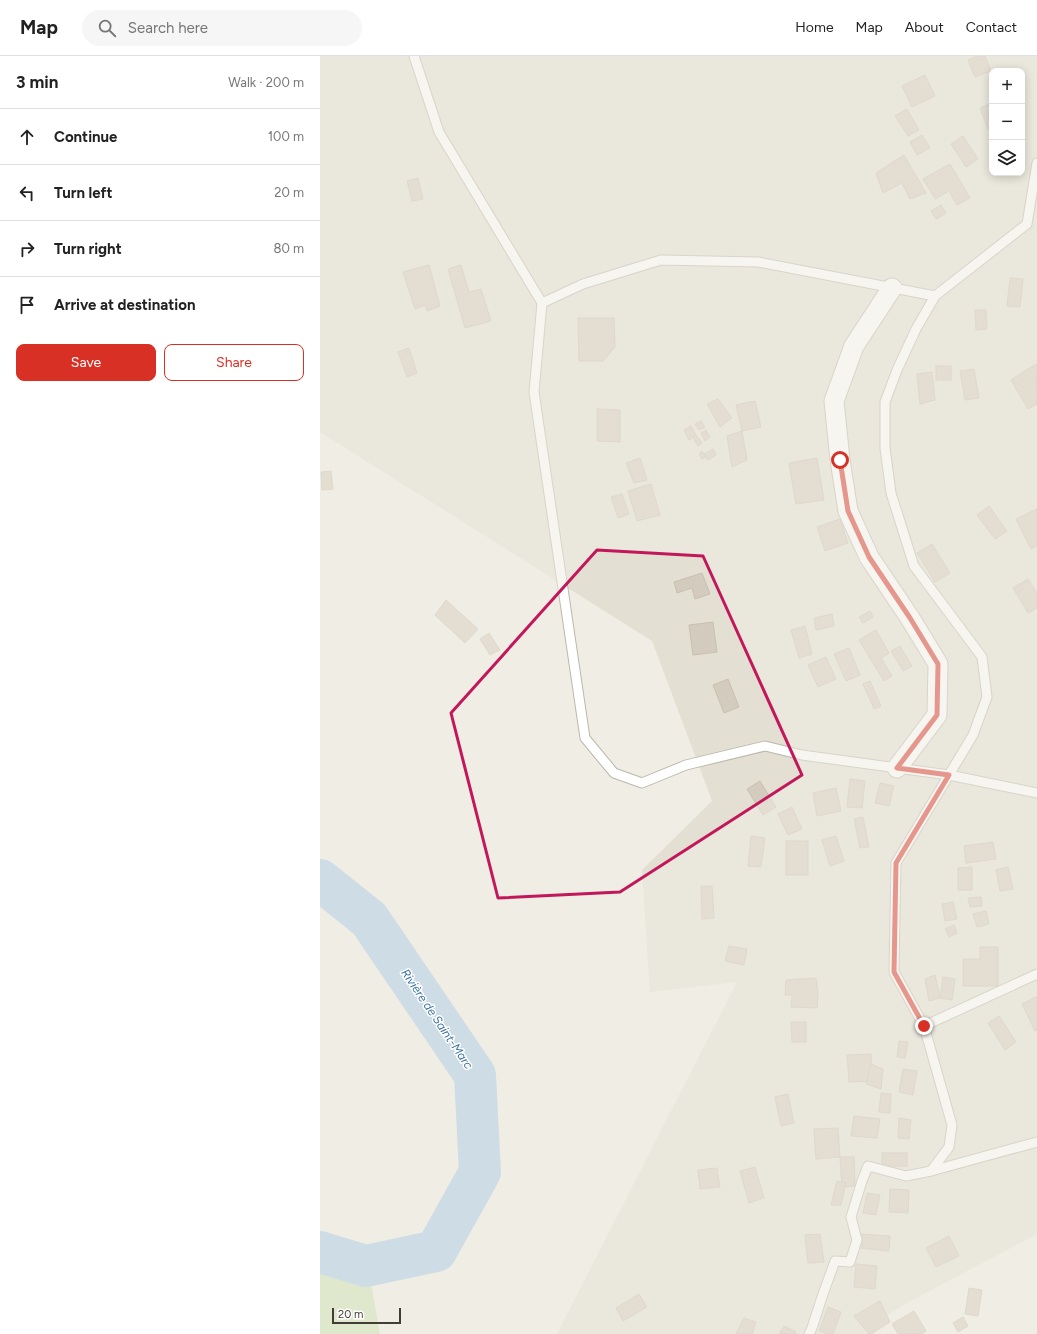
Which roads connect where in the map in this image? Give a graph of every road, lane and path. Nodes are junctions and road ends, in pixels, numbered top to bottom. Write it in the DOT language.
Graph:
graph roads {
  1 [pos="414,56"];
  2 [pos="1037,163"];
  3 [pos="892,288"];
  4 [pos="935,296"];
  5 [pos="542,303"];
  6 [pos="897,768"];
  7 [pos="949,775"];
  8 [pos="1037,793"];
  9 [pos="1037,974"];
  10 [pos="924,1026"];
  11 [pos="1037,1142"];
  12 [pos="932,1171"];
  13 [pos="809,1334"];
  1 -- 5 [label="lane"];
  2 -- 4 [label="lane"];
  3 -- 4 [label="lane"];
  3 -- 5 [label="lane"];
  3 -- 6 [label="street"];
  4 -- 7 [label="lane"];
  5 -- 6 [label="lane"];
  6 -- 7 [label="lane"];
  7 -- 8 [label="lane"];
  7 -- 10 [label="lane"];
  9 -- 10 [label="lane"];
  10 -- 12 [label="lane"];
  11 -- 12 [label="lane"];
  12 -- 13 [label="lane"];
}
